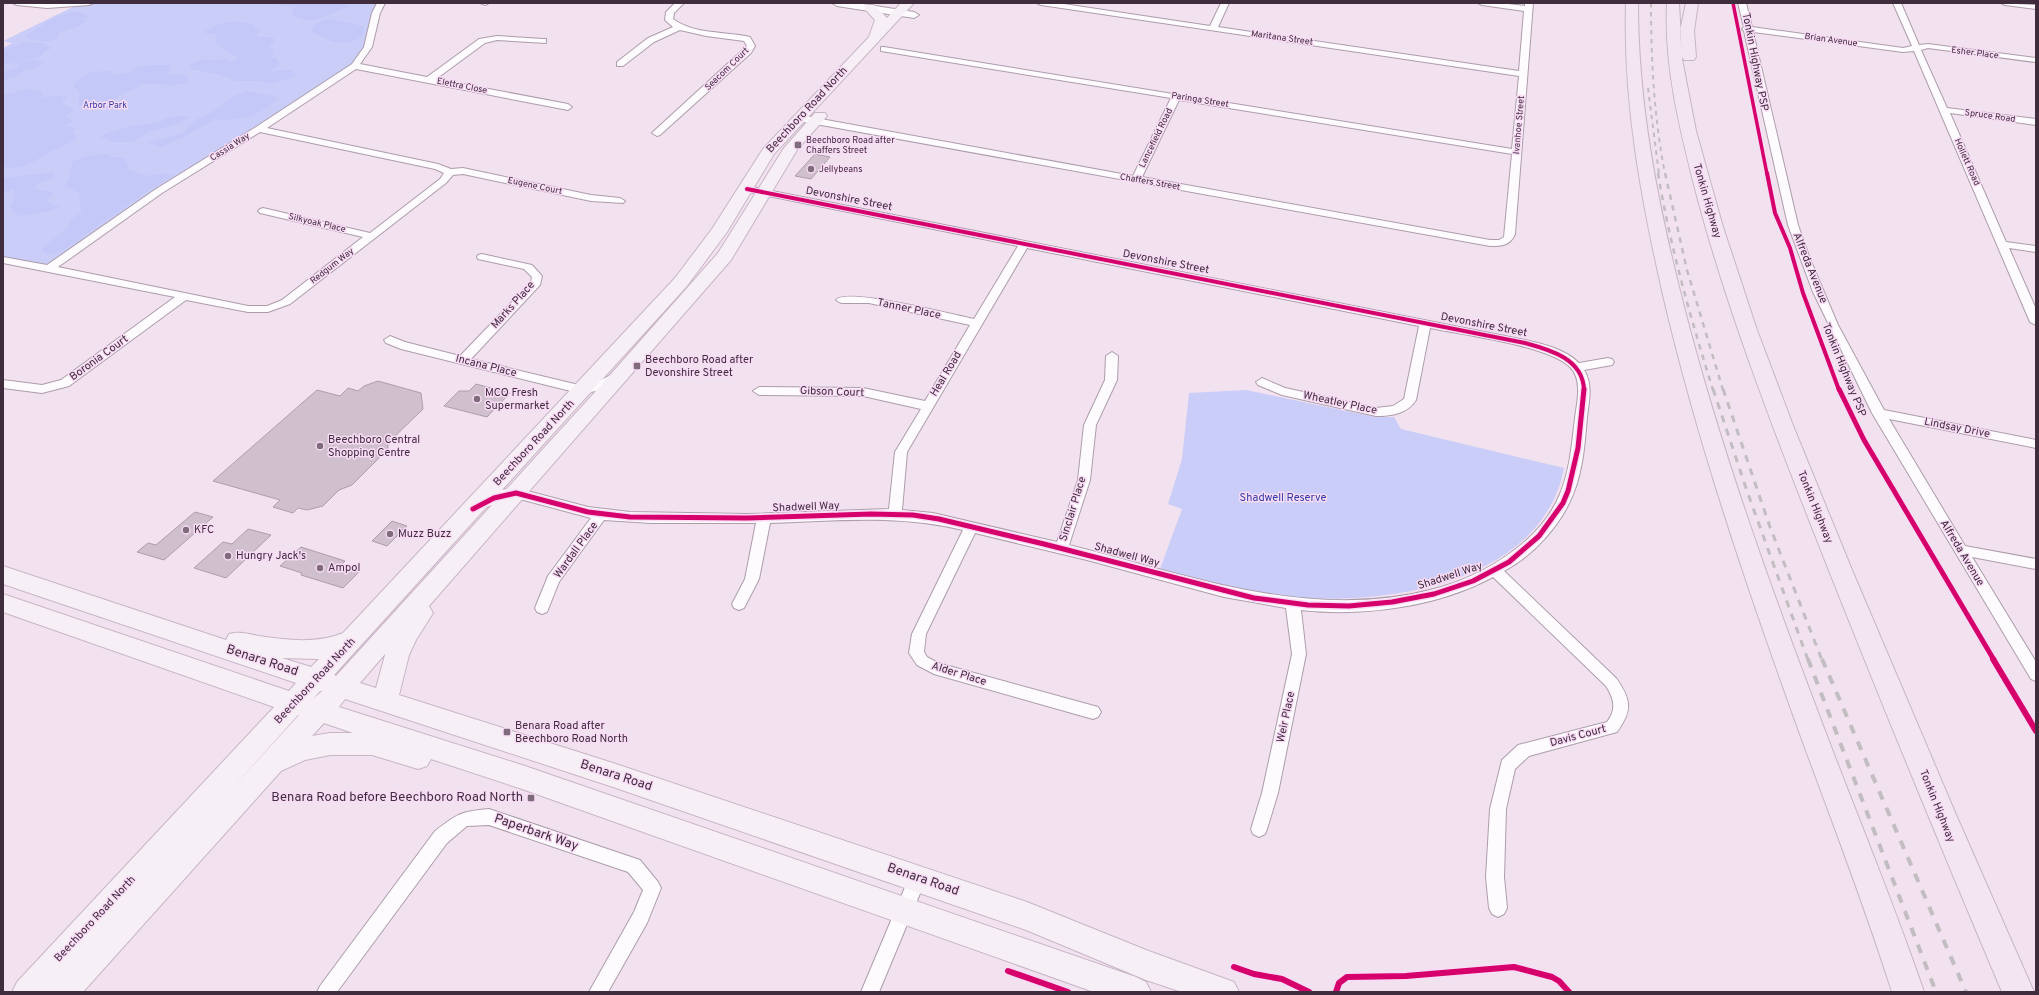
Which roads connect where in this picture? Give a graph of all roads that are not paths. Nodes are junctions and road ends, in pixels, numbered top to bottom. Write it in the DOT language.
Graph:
graph roads {
  1 [pos="17,3"];
  2 [pos="89,3"];
  3 [pos="381,3"];
  4 [pos="680,3"];
  5 [pos="837,3"];
  6 [pos="1041,3"];
  7 [pos="1225,3"];
  8 [pos="1482,3"];
  9 [pos="1673,3"];
  10 [pos="1692,3"];
  11 [pos="1742,3"];
  12 [pos="1897,3"];
  13 [pos="2005,3"];
  14 [pos="868,6"];
  15 [pos="1528,6"];
  16 [pos="2036,7"];
  17 [pos="908,8"];
  18 [pos="1631,10"];
  19 [pos="679,27"];
  20 [pos="1213,28"];
  21 [pos="1746,29"];
  22 [pos="543,41"];
  23 [pos="879,43"];
  24 [pos="1916,48"];
  25 [pos="2035,60"];
  26 [pos="620,64"];
  27 [pos="355,66"];
  28 [pos="1523,74"];
  29 [pos="429,80"];
  30 [pos="1176,96"];
  31 [pos="568,107"];
  32 [pos="1944,110"];
  33 [pos="807,120"];
  34 [pos="2036,122"];
  35 [pos="259,129"];
  36 [pos="657,133"];
  37 [pos="1516,152"];
  38 [pos="1697,164"];
  39 [pos="450,172"];
  40 [pos="1136,179"];
  41 [pos="747,189"];
  42 [pos="765,193"];
  43 [pos="620,201"];
  44 [pos="263,211"];
  45 [pos="371,236"];
  46 [pos="1501,243"];
  47 [pos="1024,244"];
  48 [pos="2002,244"];
  49 [pos="2036,249"];
  50 [pos="482,257"];
  51 [pos="3,260"];
  52 [pos="49,268"];
  53 [pos="184,296"];
  54 [pos="841,300"];
  55 [pos="2036,322"];
  56 [pos="976,323"];
  57 [pos="1425,323"];
  58 [pos="390,340"];
  59 [pos="1112,356"];
  60 [pos="463,360"];
  61 [pos="1608,362"];
  62 [pos="1577,367"];
  63 [pos="624,372"];
  64 [pos="1262,382"];
  65 [pos="3,384"];
  66 [pos="582,390"];
  67 [pos="759,391"];
  68 [pos="927,406"];
  69 [pos="1878,413"];
  70 [pos="588,414"];
  71 [pos="2036,444"];
  72 [pos="514,465"];
  73 [pos="516,493"];
  74 [pos="473,509"];
  75 [pos="601,514"];
  76 [pos="895,514"];
  77 [pos="764,518"];
  78 [pos="971,527"];
  79 [pos="478,535"];
  80 [pos="1062,547"];
  81 [pos="1960,550"];
  82 [pos="2036,564"];
  83 [pos="1496,571"];
  84 [pos="3,575"];
  85 [pos="3,603"];
  86 [pos="740,604"];
  87 [pos="1293,604"];
  88 [pos="542,608"];
  89 [pos="72,611"];
  90 [pos="188,631"];
  91 [pos="354,638"];
  92 [pos="143,651"];
  93 [pos="2036,675"];
  94 [pos="316,679"];
  95 [pos="341,687"];
  96 [pos="386,701"];
  97 [pos="294,703"];
  98 [pos="319,711"];
  99 [pos="1093,712"];
  100 [pos="270,765"];
  101 [pos="613,775"];
  102 [pos="522,777"];
  103 [pos="1259,829"];
  104 [pos="686,834"];
  105 [pos="917,878"];
  106 [pos="1498,908"];
  107 [pos="904,909"];
  108 [pos="1146,965"];
  109 [pos="28,992"];
  110 [pos="63,992"];
  111 [pos="326,992"];
  112 [pos="598,992"];
  113 [pos="870,992"];
  114 [pos="1136,992"];
  115 [pos="1189,992"];
  116 [pos="1224,992"];
  117 [pos="1908,992"];
  118 [pos="2018,992"];
  1 -- 2 [label="street"];
  3 -- 27 [label="street, Cassia Way"];
  4 -- 19 [label="street"];
  5 -- 14 [label="street"];
  6 -- 20 [label="street, Maritana Street"];
  7 -- 20 [label="street"];
  8 -- 15 [label="street"];
  9 -- 38 [label="highway, Tonkin Highway"];
  10 -- 38 [label="highway"];
  11 -- 21 [label="street, Alfreda Avenue"];
  12 -- 24 [label="street, Hollett Road"];
  13 -- 16 [label="street"];
  14 -- 17 [label="main road"];
  14 -- 23 [label="main road"];
  15 -- 28 [label="street, Ivanhoe Street"];
  17 -- 23 [label="main road, Beechboro Road North"];
  18 -- 117 [label="highway"];
  19 -- 26 [label="street"];
  19 -- 36 [label="street, Seacom Court"];
  20 -- 28 [label="street, Maritana Street"];
  21 -- 24 [label="street, Brian Avenue"];
  21 -- 69 [label="street, Alfreda Avenue"];
  22 -- 29 [label="street"];
  23 -- 30 [label="street, Paringa Street"];
  23 -- 33 [label="main road, Beechboro Road North"];
  24 -- 25 [label="street, Esher Place"];
  24 -- 32 [label="street, Hollett Road"];
  27 -- 29 [label="street, Elettra Close"];
  27 -- 35 [label="street, Cassia Way"];
  28 -- 37 [label="street, Ivanhoe Street"];
  29 -- 31 [label="street, Elettra Close"];
  30 -- 37 [label="street, Paringa Street"];
  30 -- 40 [label="street, Lancefield Road"];
  32 -- 34 [label="street, Spruce Road"];
  32 -- 48 [label="street, Hollett Road"];
  33 -- 40 [label="street, Chaffers Street"];
  33 -- 41 [label="main road, Beechboro Road North"];
  33 -- 42 [label="main road, Beechboro Road North"];
  35 -- 39 [label="street"];
  35 -- 52 [label="street, Cassia Way"];
  37 -- 46 [label="street, Ivanhoe Street"];
  38 -- 118 [label="highway, Tonkin Highway"];
  39 -- 43 [label="street, Eugene Court"];
  39 -- 45 [label="street, Redgum Way"];
  40 -- 46 [label="street, Chaffers Street"];
  41 -- 42 [label="street, Devonshire Street"];
  41 -- 66 [label="main road, Beechboro Road North"];
  42 -- 47 [label="street, Devonshire Street"];
  42 -- 63 [label="main road, Beechboro Road North"];
  44 -- 45 [label="street, Silkyoak Place"];
  45 -- 53 [label="street, Redgum Way"];
  47 -- 56 [label="street, Heal Road"];
  47 -- 57 [label="street, Devonshire Street"];
  48 -- 49 [label="street"];
  48 -- 55 [label="street, Hollett Road"];
  50 -- 60 [label="street, Marks Place"];
  51 -- 52 [label="street, Redgum Way"];
  52 -- 53 [label="street, Redgum Way"];
  53 -- 65 [label="street, Boronia Court"];
  54 -- 56 [label="street, Tanner Place"];
  56 -- 68 [label="street, Heal Road"];
  57 -- 62 [label="street, Devonshire Street"];
  57 -- 64 [label="street, Wheatley Place"];
  58 -- 60 [label="street, Incana Place"];
  59 -- 80 [label="street, Sinclair Place"];
  60 -- 66 [label="street, Incana Place"];
  61 -- 62 [label="street"];
  62 -- 83 [label="street, Shadwell Way"];
  63 -- 66 [label="street"];
  63 -- 70 [label="main road, Beechboro Road North"];
  66 -- 70 [label="street"];
  66 -- 72 [label="main road, Beechboro Road North"];
  67 -- 68 [label="street, Gibson Court"];
  68 -- 76 [label="street, Heal Road"];
  69 -- 71 [label="street, Lindsay Drive"];
  69 -- 81 [label="street, Alfreda Avenue"];
  70 -- 73 [label="main road, Beechboro Road North"];
  72 -- 73 [label="street"];
  72 -- 74 [label="main road, Beechboro Road North"];
  73 -- 74 [label="street"];
  73 -- 75 [label="street, Shadwell Way"];
  73 -- 79 [label="main road, Beechboro Road North"];
  74 -- 91 [label="main road, Beechboro Road North"];
  75 -- 77 [label="street, Shadwell Way"];
  75 -- 88 [label="street, Wardall Place"];
  76 -- 77 [label="street, Shadwell Way"];
  76 -- 78 [label="street, Shadwell Way"];
  77 -- 86 [label="street"];
  78 -- 80 [label="street, Shadwell Way"];
  78 -- 99 [label="street, Alder Place"];
  79 -- 95 [label="main road, Beechboro Road North"];
  79 -- 96 [label="main road"];
  80 -- 87 [label="street, Shadwell Way"];
  81 -- 82 [label="street"];
  81 -- 93 [label="street, Alfreda Avenue"];
  83 -- 87 [label="street, Shadwell Way"];
  83 -- 106 [label="street, Davis Court"];
  84 -- 89 [label="main road, Benara Road"];
  85 -- 89 [label="main road, Benara Road"];
  87 -- 103 [label="street, Weir Place"];
  89 -- 90 [label="main road, Benara Road"];
  89 -- 92 [label="main road, Benara Road"];
  90 -- 91 [label="main road"];
  90 -- 92 [label="main road"];
  90 -- 94 [label="main road, Benara Road"];
  91 -- 94 [label="main road, Beechboro Road North"];
  92 -- 97 [label="main road, Benara Road"];
  94 -- 95 [label="main road, Benara Road"];
  94 -- 97 [label="main road, Beechboro Road North"];
  95 -- 96 [label="main road, Benara Road"];
  95 -- 98 [label="main road, Beechboro Road North"];
  96 -- 101 [label="main road, Benara Road"];
  97 -- 98 [label="main road, Benara Road"];
  97 -- 109 [label="main road, Beechboro Road North"];
  98 -- 100 [label="main road, Beechboro Road North"];
  98 -- 102 [label="main road, Benara Road"];
  100 -- 102 [label="main road"];
  100 -- 110 [label="main road, Beechboro Road North"];
  101 -- 104 [label="main road"];
  101 -- 105 [label="main road, Benara Road"];
  102 -- 104 [label="main road, Benara Road"];
  104 -- 107 [label="main road, Benara Road"];
  105 -- 107 [label="street"];
  105 -- 108 [label="main road, Benara Road"];
  107 -- 113 [label="street"];
  107 -- 114 [label="main road, Benara Road"];
  108 -- 115 [label="main road"];
  108 -- 116 [label="main road, Benara Road"];
  111 -- 112 [label="street, Paperbark Way"];
}
